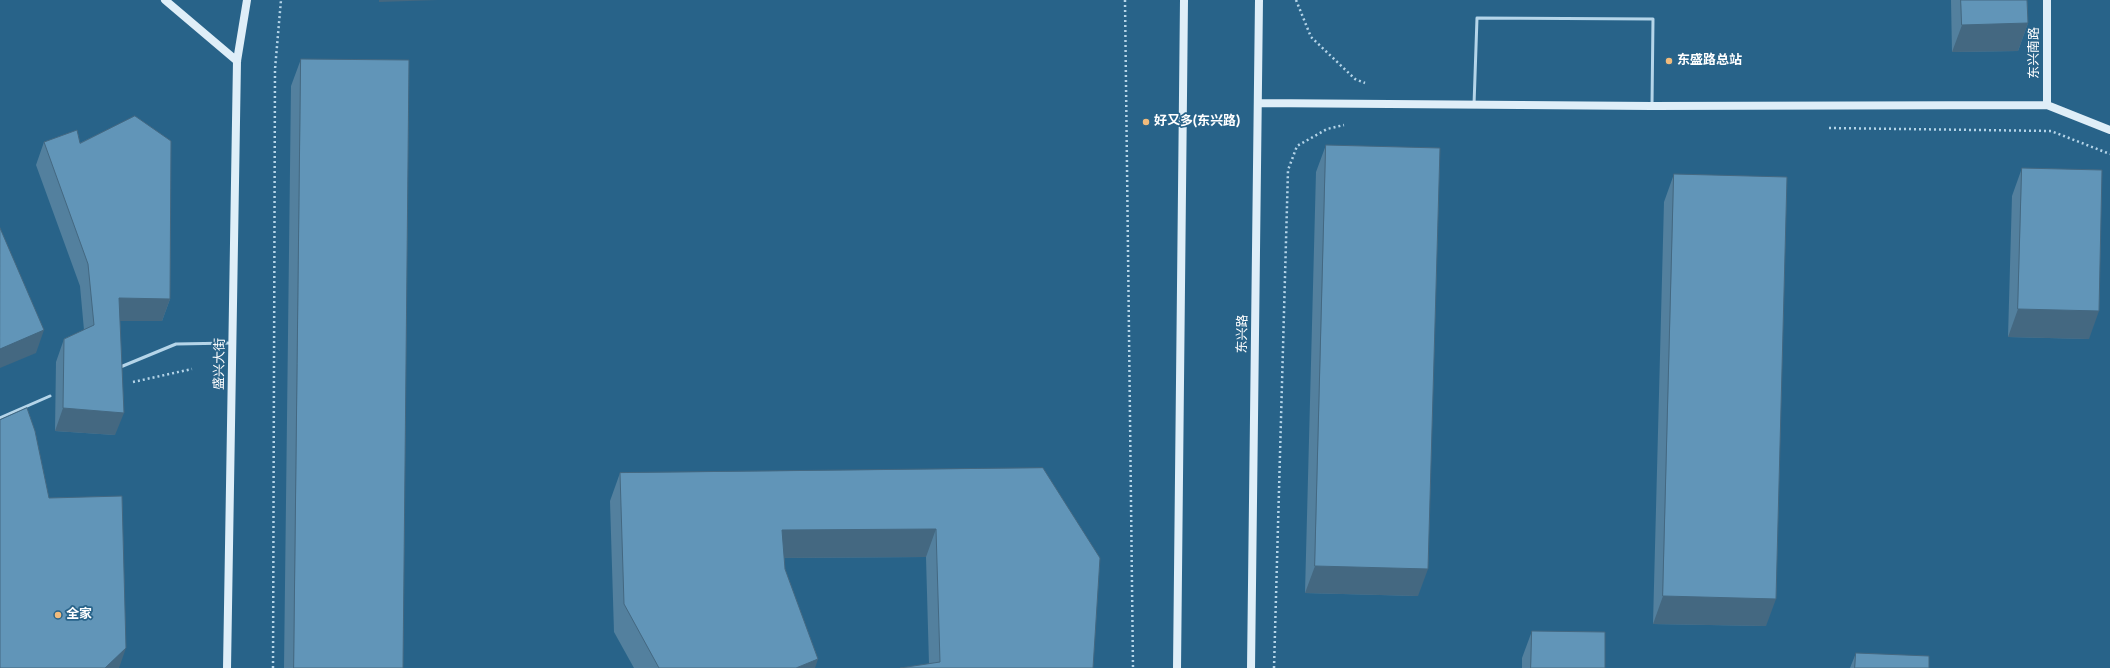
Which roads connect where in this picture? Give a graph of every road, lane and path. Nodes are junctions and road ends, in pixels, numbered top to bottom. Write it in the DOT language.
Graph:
graph roads {
  1 [pos="165,0"];
  2 [pos="247,0"];
  3 [pos="281,0"];
  4 [pos="1125,0"];
  5 [pos="1184,0"];
  6 [pos="1259,0"];
  7 [pos="1296,0"];
  8 [pos="2047,0"];
  9 [pos="237,61"];
  10 [pos="1368,84"];
  11 [pos="1258,103"];
  12 [pos="1474,105"];
  13 [pos="2047,105"];
  14 [pos="1652,106"];
  15 [pos="1346,125"];
  16 [pos="1821,128"];
  17 [pos="2110,130"];
  18 [pos="2110,154"];
  19 [pos="232,343"];
  20 [pos="117,369"];
  21 [pos="192,369"];
  22 [pos="132,382"];
  23 [pos="50,396"];
  24 [pos="0,418"];
  25 [pos="227,668"];
  26 [pos="273,668"];
  27 [pos="1133,668"];
  28 [pos="1177,668"];
  29 [pos="1251,668"];
  30 [pos="1274,668"];
  1 -- 9 [label="street"];
  2 -- 9 [label="street, 盛兴大街"];
  3 -- 26 [label="path"];
  4 -- 27 [label="path"];
  5 -- 28 [label="street"];
  6 -- 11 [label="street, 东兴路"];
  7 -- 10 [label="path"];
  8 -- 13 [label="street, 东兴南路"];
  9 -- 19 [label="street, 盛兴大街"];
  11 -- 12 [label="street"];
  11 -- 29 [label="street, 东兴路"];
  12 -- 14 [label="street"];
  12 -- 14 [label="lane"];
  13 -- 14 [label="street"];
  13 -- 17 [label="street"];
  15 -- 30 [label="path"];
  16 -- 18 [label="path"];
  19 -- 20 [label="lane"];
  19 -- 25 [label="street, 盛兴大街"];
  21 -- 22 [label="path"];
  23 -- 24 [label="lane"];
}
